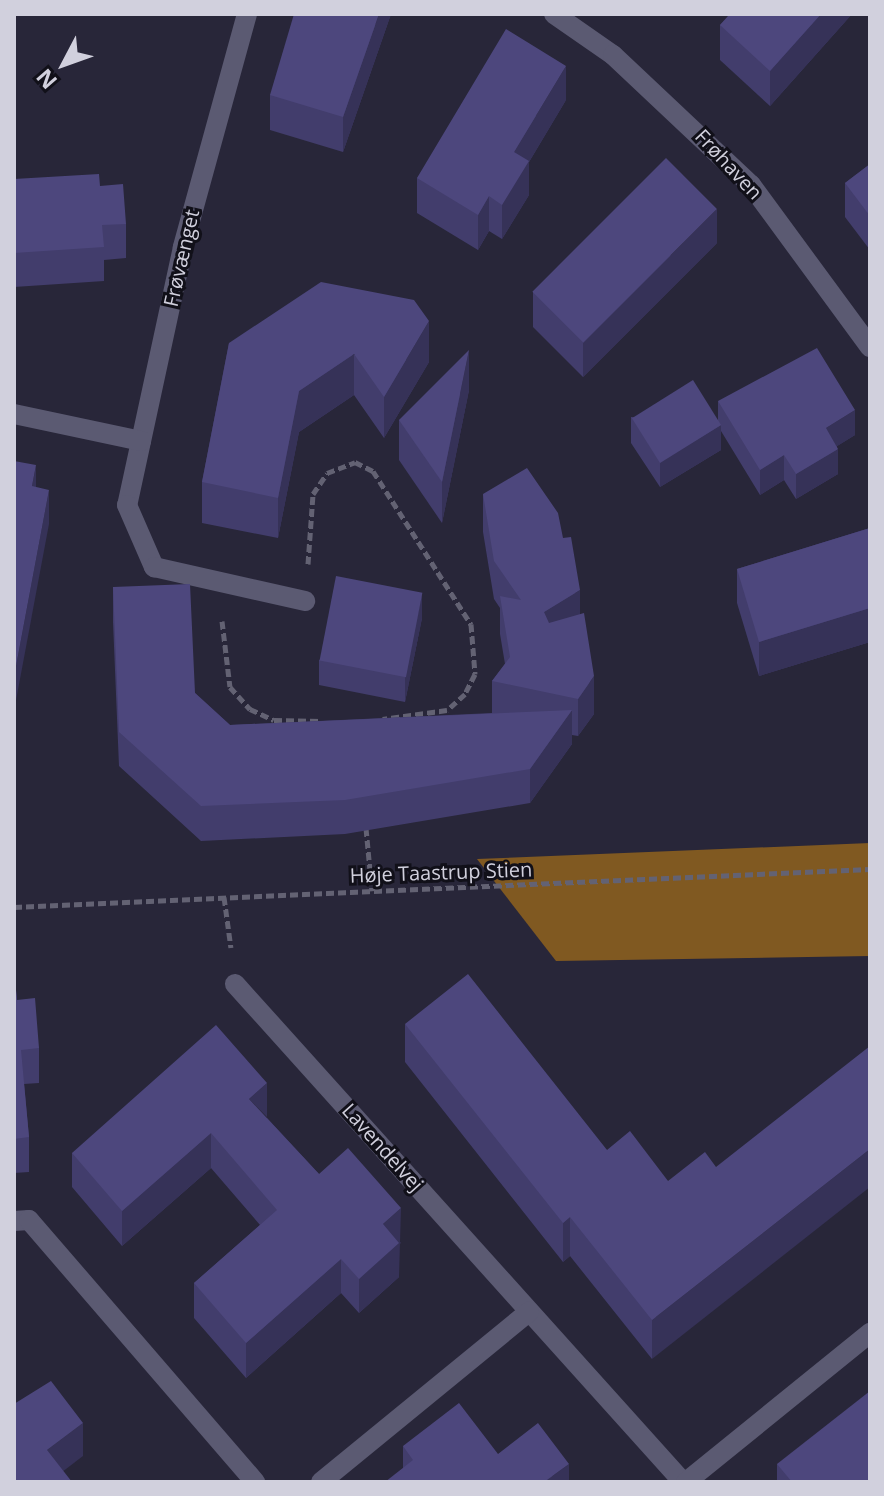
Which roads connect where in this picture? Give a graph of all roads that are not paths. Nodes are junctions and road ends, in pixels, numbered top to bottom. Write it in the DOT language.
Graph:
graph roads {
  1 [pos="247,14"];
  2 [pos="554,14"];
  3 [pos="870,347"];
  4 [pos="14,414"];
  5 [pos="141,441"];
  6 [pos="305,601"];
  7 [pos="235,984"];
  8 [pos="14,1221"];
  9 [pos="529,1312"];
  10 [pos="870,1333"];
  11 [pos="255,1482"];
  12 [pos="321,1482"];
  13 [pos="684,1482"];
  1 -- 5 [label="street, Frøvænget"];
  2 -- 3 [label="street, Frøhaven"];
  4 -- 5 [label="street"];
  5 -- 6 [label="street, Frøvænget"];
  7 -- 9 [label="street, Lavendelvej"];
  8 -- 11 [label="street"];
  9 -- 12 [label="street"];
  9 -- 13 [label="street, Lavendelvej"];
  10 -- 13 [label="street, Lavendelvej"];
}
